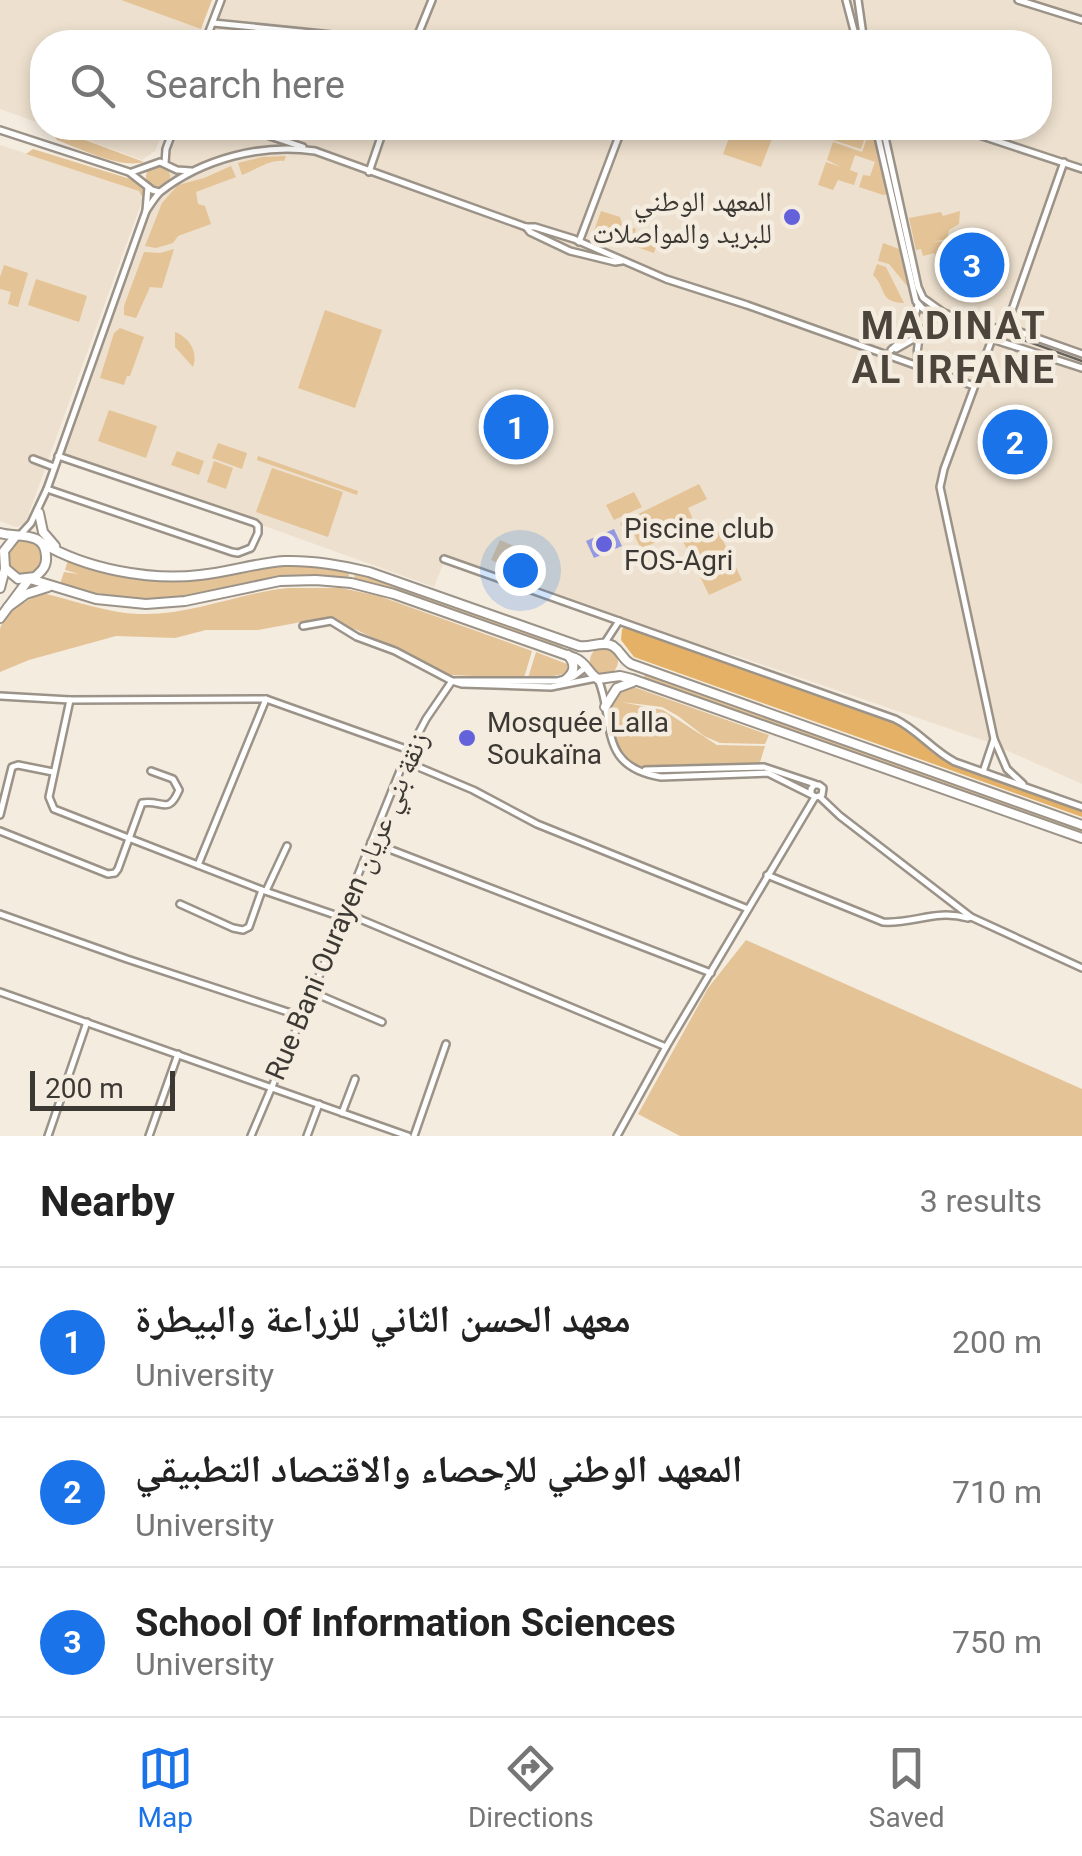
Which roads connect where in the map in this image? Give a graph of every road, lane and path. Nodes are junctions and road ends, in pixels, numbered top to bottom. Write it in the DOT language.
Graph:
graph roads {
  1 [pos="222,0"];
  2 [pos="432,0"];
  3 [pos="846,0"];
  4 [pos="858,0"];
  5 [pos="1018,0"];
  6 [pos="1082,20"];
  7 [pos="213,22"];
  8 [pos="210,30"];
  9 [pos="288,30"];
  10 [pos="420,30"];
  11 [pos="856,30"];
  12 [pos="859,30"];
  13 [pos="0,130"];
  14 [pos="30,140"];
  15 [pos="31,140"];
  16 [pos="169,140"];
  17 [pos="282,140"];
  18 [pos="380,140"];
  19 [pos="618,140"];
  20 [pos="882,140"];
  21 [pos="995,140"];
  22 [pos="166,149"];
  23 [pos="315,151"];
  24 [pos="154,162"];
  25 [pos="1064,162"];
  26 [pos="168,165"];
  27 [pos="146,167"];
  28 [pos="1082,169"];
  29 [pos="129,172"];
  30 [pos="194,172"];
  31 [pos="369,172"];
  32 [pos="172,184"];
  33 [pos="147,186"];
  34 [pos="161,192"];
  35 [pos="146,211"];
  36 [pos="563,241"];
  37 [pos="580,243"];
  38 [pos="577,251"];
  39 [pos="622,262"];
  40 [pos="919,301"];
  41 [pos="944,313"];
  42 [pos="936,317"];
  43 [pos="1004,326"];
  44 [pos="985,328"];
  45 [pos="920,335"];
  46 [pos="995,340"];
  47 [pos="891,350"];
  48 [pos="878,352"];
  49 [pos="1082,354"];
  50 [pos="920,366"];
  51 [pos="1082,368"];
  52 [pos="974,386"];
  53 [pos="58,456"];
  54 [pos="33,459"];
  55 [pos="54,468"];
  56 [pos="46,490"];
  57 [pos="39,510"];
  58 [pos="0,534"];
  59 [pos="17,536"];
  60 [pos="41,543"];
  61 [pos="67,554"];
  62 [pos="444,559"];
  63 [pos="4,568"];
  64 [pos="30,579"];
  65 [pos="52,586"];
  66 [pos="0,588"];
  67 [pos="8,607"];
  68 [pos="0,618"];
  69 [pos="619,620"];
  70 [pos="302,626"];
  71 [pos="616,630"];
  72 [pos="604,644"];
  73 [pos="593,648"];
  74 [pos="619,654"];
  75 [pos="568,655"];
  76 [pos="586,665"];
  77 [pos="612,677"];
  78 [pos="597,678"];
  79 [pos="565,680"];
  80 [pos="452,682"];
  81 [pos="640,682"];
  82 [pos="0,696"];
  83 [pos="266,699"];
  84 [pos="70,700"];
  85 [pos="604,702"];
  86 [pos="994,739"];
  87 [pos="409,750"];
  88 [pos="404,761"];
  89 [pos="151,771"];
  90 [pos="642,771"];
  91 [pos="54,772"];
  92 [pos="983,772"];
  93 [pos="816,784"];
  94 [pos="1024,786"];
  95 [pos="815,796"];
  96 [pos="1082,807"];
  97 [pos="0,815"];
  98 [pos="1082,825"];
  99 [pos="0,831"];
  100 [pos="1082,838"];
  101 [pos="129,839"];
  102 [pos="371,842"];
  103 [pos="287,846"];
  104 [pos="198,865"];
  105 [pos="767,875"];
  106 [pos="264,891"];
  107 [pos="180,904"];
  108 [pos="748,909"];
  109 [pos="0,914"];
  110 [pos="342,915"];
  111 [pos="972,917"];
  112 [pos="1082,968"];
  113 [pos="710,973"];
  114 [pos="0,992"];
  115 [pos="312,992"];
  116 [pos="300,1016"];
  117 [pos="88,1022"];
  118 [pos="382,1022"];
  119 [pos="446,1044"];
  120 [pos="666,1046"];
  121 [pos="178,1054"];
  122 [pos="354,1078"];
  123 [pos="272,1086"];
  124 [pos="319,1104"];
  125 [pos="342,1112"];
  126 [pos="48,1136"];
  127 [pos="149,1136"];
  128 [pos="251,1136"];
  129 [pos="308,1136"];
  130 [pos="410,1136"];
  131 [pos="616,1136"];
  1 -- 7 [label="street"];
  2 -- 10 [label="street"];
  3 -- 11 [label="street"];
  4 -- 12 [label="street"];
  5 -- 6 [label="street"];
  7 -- 8 [label="street"];
  7 -- 9 [label="street"];
  13 -- 14 [label="street"];
  15 -- 29 [label="street"];
  16 -- 22 [label="street"];
  17 -- 23 [label="street"];
  18 -- 31 [label="street"];
  19 -- 37 [label="street"];
  20 -- 40 [label="street"];
  21 -- 25 [label="street"];
  22 -- 24 [label="street"];
  22 -- 26 [label="street"];
  23 -- 30 [label="street"];
  23 -- 31 [label="street"];
  24 -- 26 [label="street"];
  24 -- 27 [label="street"];
  25 -- 28 [label="street"];
  25 -- 43 [label="street"];
  26 -- 30 [label="street"];
  26 -- 32 [label="street"];
  27 -- 29 [label="street"];
  27 -- 33 [label="street"];
  29 -- 33 [label="street"];
  30 -- 32 [label="street"];
  31 -- 36 [label="street"];
  32 -- 34 [label="street"];
  33 -- 34 [label="street"];
  33 -- 35 [label="street"];
  34 -- 35 [label="street"];
  35 -- 53 [label="street"];
  36 -- 37 [label="street"];
  36 -- 38 [label="street"];
  37 -- 38 [label="street"];
  37 -- 39 [label="street"];
  38 -- 39 [label="street"];
  39 -- 48 [label="street"];
  40 -- 41 [label="street"];
  40 -- 42 [label="street"];
  40 -- 47 [label="street"];
  41 -- 42 [label="street"];
  41 -- 44 [label="street"];
  42 -- 45 [label="street"];
  43 -- 44 [label="street"];
  43 -- 46 [label="street"];
  43 -- 49 [label="street"];
  44 -- 46 [label="street"];
  45 -- 47 [label="street"];
  45 -- 50 [label="street"];
  46 -- 51 [label="street"];
  46 -- 52 [label="street"];
  47 -- 48 [label="street"];
  48 -- 50 [label="street"];
  50 -- 52 [label="street"];
  52 -- 86 [label="street"];
  53 -- 55 [label="street"];
  53 -- 56 [label="street"];
  54 -- 55 [label="street"];
  55 -- 56 [label="street"];
  56 -- 57 [label="street"];
  57 -- 59 [label="street"];
  57 -- 60 [label="street"];
  57 -- 61 [label="main road"];
  58 -- 59 [label="main road"];
  59 -- 60 [label="main road"];
  59 -- 63 [label="main road"];
  60 -- 61 [label="main road"];
  60 -- 64 [label="main road"];
  61 -- 73 [label="main road"];
  62 -- 69 [label="street"];
  63 -- 64 [label="main road"];
  63 -- 66 [label="main road"];
  64 -- 65 [label="main road"];
  64 -- 67 [label="main road"];
  65 -- 67 [label="main road"];
  65 -- 75 [label="main road"];
  67 -- 68 [label="main road"];
  69 -- 71 [label="street"];
  69 -- 92 [label="street"];
  70 -- 80 [label="street"];
  71 -- 72 [label="street"];
  71 -- 74 [label="street"];
  72 -- 73 [label="main road"];
  72 -- 74 [label="main road"];
  73 -- 76 [label="main road"];
  74 -- 77 [label="main road"];
  74 -- 98 [label="main road"];
  75 -- 76 [label="main road"];
  75 -- 79 [label="main road"];
  76 -- 78 [label="main road"];
  76 -- 79 [label="street"];
  77 -- 78 [label="main road"];
  77 -- 81 [label="main road"];
  77 -- 85 [label="street"];
  78 -- 80 [label="street"];
  78 -- 85 [label="street"];
  79 -- 80 [label="street"];
  80 -- 87 [label="street, Rue Bani Ourayen زنقة بني عريان"];
  81 -- 85 [label="main road"];
  81 -- 100 [label="main road"];
  82 -- 84 [label="street"];
  83 -- 84 [label="street"];
  83 -- 87 [label="street"];
  83 -- 104 [label="street"];
  84 -- 91 [label="street"];
  85 -- 90 [label="street"];
  86 -- 92 [label="street"];
  86 -- 94 [label="street"];
  87 -- 88 [label="street, Rue Bani Ourayen زنقة بني عريان"];
  88 -- 102 [label="street, Rue Bani Ourayen زنقة بني عريان"];
  88 -- 108 [label="street"];
  89 -- 101 [label="street"];
  90 -- 93 [label="street"];
  90 -- 95 [label="street"];
  91 -- 97 [label="street"];
  91 -- 101 [label="street"];
  92 -- 94 [label="street"];
  93 -- 95 [label="street"];
  93 -- 95 [label="street"];
  94 -- 96 [label="street"];
  95 -- 105 [label="street"];
  95 -- 111 [label="street"];
  99 -- 101 [label="street"];
  101 -- 104 [label="street"];
  102 -- 110 [label="street, Rue Bani Ourayen زنقة بني عريان"];
  102 -- 113 [label="street"];
  103 -- 106 [label="street"];
  104 -- 106 [label="street"];
  105 -- 108 [label="street"];
  105 -- 111 [label="street"];
  106 -- 107 [label="street"];
  106 -- 110 [label="street"];
  108 -- 113 [label="street"];
  109 -- 116 [label="street"];
  110 -- 115 [label="street, Rue Bani Ourayen زنقة بني عريان"];
  110 -- 120 [label="street"];
  111 -- 112 [label="street"];
  113 -- 120 [label="street"];
  114 -- 117 [label="street"];
  115 -- 116 [label="street, Rue Bani Ourayen زنقة بني عريان"];
  115 -- 118 [label="street"];
  116 -- 123 [label="street, Rue Bani Ourayen زنقة بني عريان"];
  117 -- 121 [label="street"];
  117 -- 126 [label="street"];
  119 -- 130 [label="street"];
  120 -- 131 [label="street"];
  121 -- 123 [label="street"];
  121 -- 127 [label="street"];
  122 -- 125 [label="street"];
  123 -- 124 [label="street"];
  123 -- 128 [label="street, Rue Bani Ourayen زنقة بني عريان"];
  124 -- 125 [label="street"];
  124 -- 129 [label="street"];
  125 -- 130 [label="street"];
}
